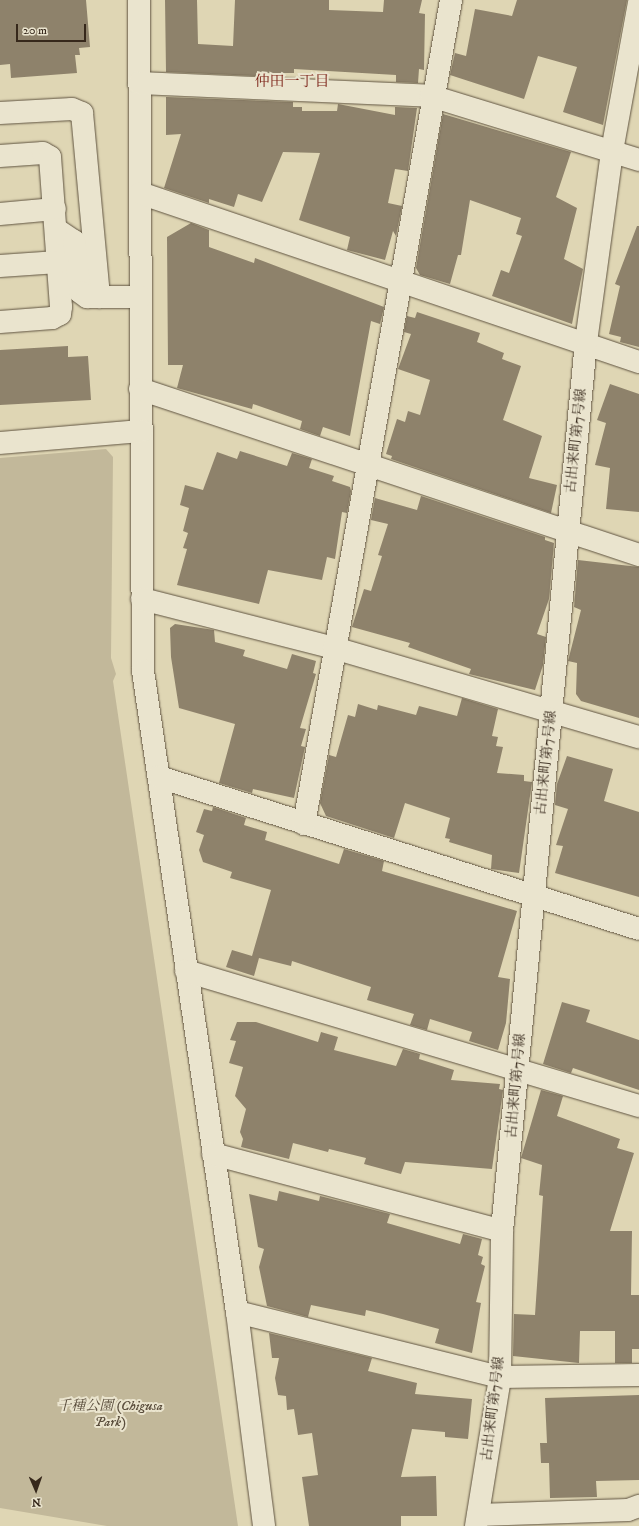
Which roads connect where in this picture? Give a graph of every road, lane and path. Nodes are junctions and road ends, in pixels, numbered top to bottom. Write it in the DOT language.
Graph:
graph roads {
  1 [pos="139,0"];
  2 [pos="451,0"];
  3 [pos="639,3"];
  4 [pos="139,83"];
  5 [pos="431,96"];
  6 [pos="0,113"];
  7 [pos="612,152"];
  8 [pos="0,156"];
  9 [pos="639,160"];
  10 [pos="140,193"];
  11 [pos="0,214"];
  12 [pos="55,219"];
  13 [pos="58,262"];
  14 [pos="0,266"];
  15 [pos="399,282"];
  16 [pos="99,297"];
  17 [pos="140,297"];
  18 [pos="0,322"];
  19 [pos="586,342"];
  20 [pos="639,362"];
  21 [pos="140,389"];
  22 [pos="141,431"];
  23 [pos="0,443"];
  24 [pos="365,466"];
  25 [pos="567,532"];
  26 [pos="639,555"];
  27 [pos="142,599"];
  28 [pos="334,648"];
  29 [pos="551,713"];
  30 [pos="639,737"];
  31 [pos="159,777"];
  32 [pos="304,824"];
  33 [pos="532,894"];
  34 [pos="639,929"];
  35 [pos="186,970"];
  36 [pos="518,1071"];
  37 [pos="639,1106"];
  38 [pos="213,1154"];
  39 [pos="502,1230"];
  40 [pos="237,1312"];
  41 [pos="639,1375"];
  42 [pos="500,1377"];
  43 [pos="639,1506"];
  44 [pos="477,1520"];
  45 [pos="264,1526"];
  1 -- 4 [label="street"];
  2 -- 5 [label="street"];
  3 -- 7 [label="street, 古出来町第7号線"];
  4 -- 5 [label="street"];
  4 -- 10 [label="street"];
  5 -- 7 [label="street"];
  5 -- 15 [label="street"];
  6 -- 16 [label="street"];
  7 -- 9 [label="street"];
  7 -- 19 [label="street, 古出来町第7号線"];
  8 -- 12 [label="street"];
  10 -- 15 [label="street"];
  10 -- 17 [label="street"];
  11 -- 12 [label="street"];
  12 -- 13 [label="street"];
  12 -- 16 [label="street"];
  13 -- 14 [label="street"];
  13 -- 18 [label="street"];
  15 -- 19 [label="street"];
  15 -- 24 [label="street"];
  16 -- 17 [label="street"];
  17 -- 21 [label="street"];
  19 -- 20 [label="street"];
  19 -- 25 [label="street, 古出来町第7号線"];
  21 -- 22 [label="street"];
  21 -- 24 [label="street"];
  22 -- 23 [label="street"];
  22 -- 27 [label="street"];
  24 -- 25 [label="street"];
  24 -- 28 [label="street"];
  25 -- 26 [label="street"];
  25 -- 29 [label="street, 古出来町第7号線"];
  27 -- 28 [label="street"];
  27 -- 31 [label="street"];
  28 -- 29 [label="street"];
  28 -- 32 [label="street"];
  29 -- 30 [label="street"];
  29 -- 33 [label="street, 古出来町第7号線"];
  31 -- 32 [label="street"];
  31 -- 35 [label="street"];
  32 -- 33 [label="street"];
  33 -- 34 [label="street"];
  33 -- 36 [label="street, 古出来町第7号線"];
  35 -- 36 [label="street"];
  35 -- 38 [label="street"];
  36 -- 37 [label="street"];
  36 -- 39 [label="street, 古出来町第7号線"];
  38 -- 39 [label="street"];
  38 -- 40 [label="street"];
  39 -- 42 [label="street, 古出来町第7号線"];
  40 -- 42 [label="street"];
  40 -- 45 [label="street"];
  41 -- 42 [label="street"];
  42 -- 44 [label="street, 古出来町第7号線"];
  43 -- 44 [label="street"];
}
